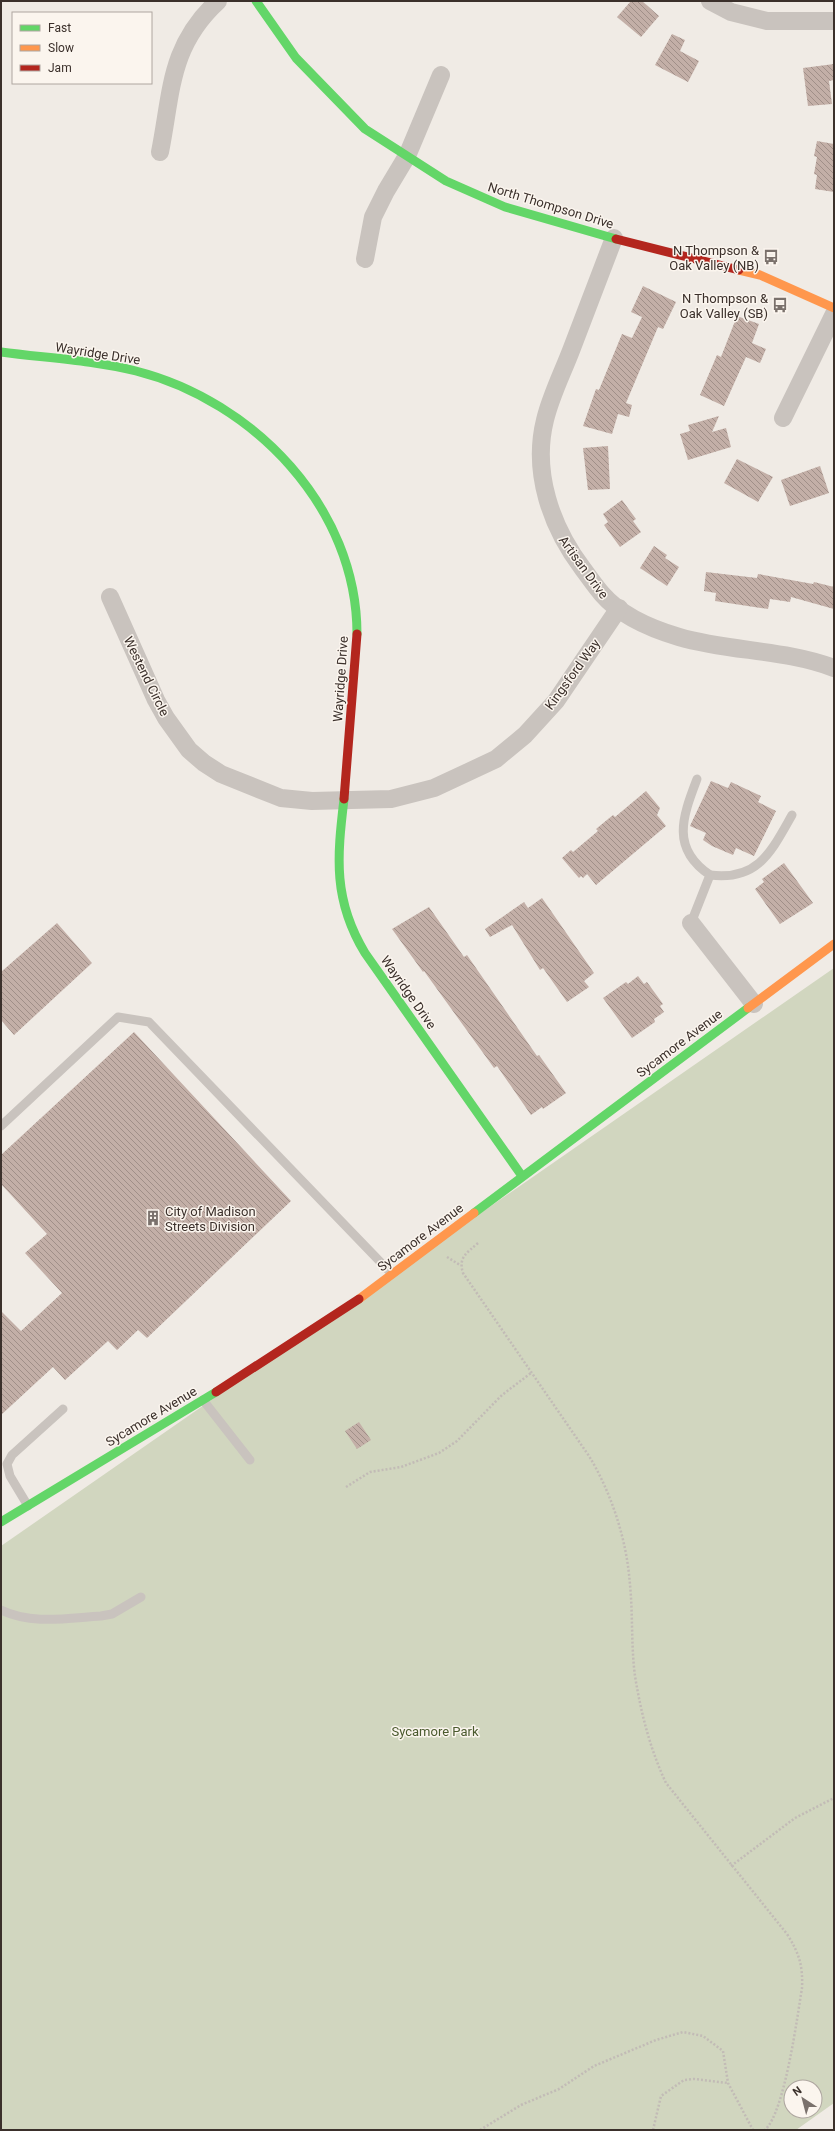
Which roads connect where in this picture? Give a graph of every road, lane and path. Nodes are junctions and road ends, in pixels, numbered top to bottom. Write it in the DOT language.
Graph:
graph roads {
  1 [pos="218,1"];
  2 [pos="256,1"];
  3 [pos="710,1"];
  4 [pos="834,21"];
  5 [pos="441,75"];
  6 [pos="160,152"];
  7 [pos="407,156"];
  8 [pos="614,238"];
  9 [pos="365,259"];
  10 [pos="834,308"];
  11 [pos="834,314"];
  12 [pos="1,352"];
  13 [pos="783,418"];
  14 [pos="110,597"];
  15 [pos="619,608"];
  16 [pos="834,668"];
  17 [pos="697,779"];
  18 [pos="345,801"];
  19 [pos="792,815"];
  20 [pos="710,875"];
  21 [pos="691,923"];
  22 [pos="834,944"];
  23 [pos="754,1004"];
  24 [pos="1,1126"];
  25 [pos="522,1176"];
  26 [pos="478,1244"];
  27 [pos="392,1274"];
  28 [pos="531,1373"];
  29 [pos="203,1400"];
  30 [pos="63,1409"];
  31 [pos="250,1460"];
  32 [pos="346,1487"];
  33 [pos="28,1506"];
  34 [pos="1,1522"];
  35 [pos="141,1597"];
  36 [pos="1,1610"];
  37 [pos="834,1798"];
  38 [pos="732,1866"];
  39 [pos="728,2083"];
  40 [pos="480,2130"];
  41 [pos="653,2130"];
  42 [pos="753,2130"];
  43 [pos="765,2130"];
  1 -- 6 [label="street"];
  2 -- 7 [label="street, North Thompson Drive"];
  3 -- 4 [label="street"];
  5 -- 7 [label="street"];
  7 -- 8 [label="street, North Thompson Drive"];
  7 -- 9 [label="street"];
  8 -- 10 [label="street, North Thompson Drive"];
  8 -- 15 [label="street, Artisan Drive"];
  11 -- 13 [label="street"];
  12 -- 18 [label="street, Wayridge Drive"];
  14 -- 18 [label="street, Westend Circle"];
  15 -- 16 [label="street, Artisan Drive"];
  15 -- 18 [label="street, Kingsford Way"];
  17 -- 20 [label="lane"];
  18 -- 25 [label="street, Wayridge Drive"];
  19 -- 20 [label="lane"];
  20 -- 21 [label="lane"];
  21 -- 23 [label="street"];
  22 -- 23 [label="street, Sycamore Avenue"];
  23 -- 25 [label="street, Sycamore Avenue"];
  24 -- 27 [label="lane"];
  25 -- 27 [label="street, Sycamore Avenue"];
  26 -- 28 [label="path"];
  27 -- 29 [label="street, Sycamore Avenue"];
  28 -- 32 [label="path"];
  28 -- 38 [label="path"];
  29 -- 31 [label="lane"];
  29 -- 33 [label="street, Sycamore Avenue"];
  30 -- 33 [label="lane"];
  33 -- 34 [label="street, Sycamore Avenue"];
  35 -- 36 [label="lane"];
  37 -- 38 [label="path"];
  38 -- 43 [label="path"];
  39 -- 40 [label="path"];
  39 -- 41 [label="path"];
  39 -- 42 [label="path"];
}
